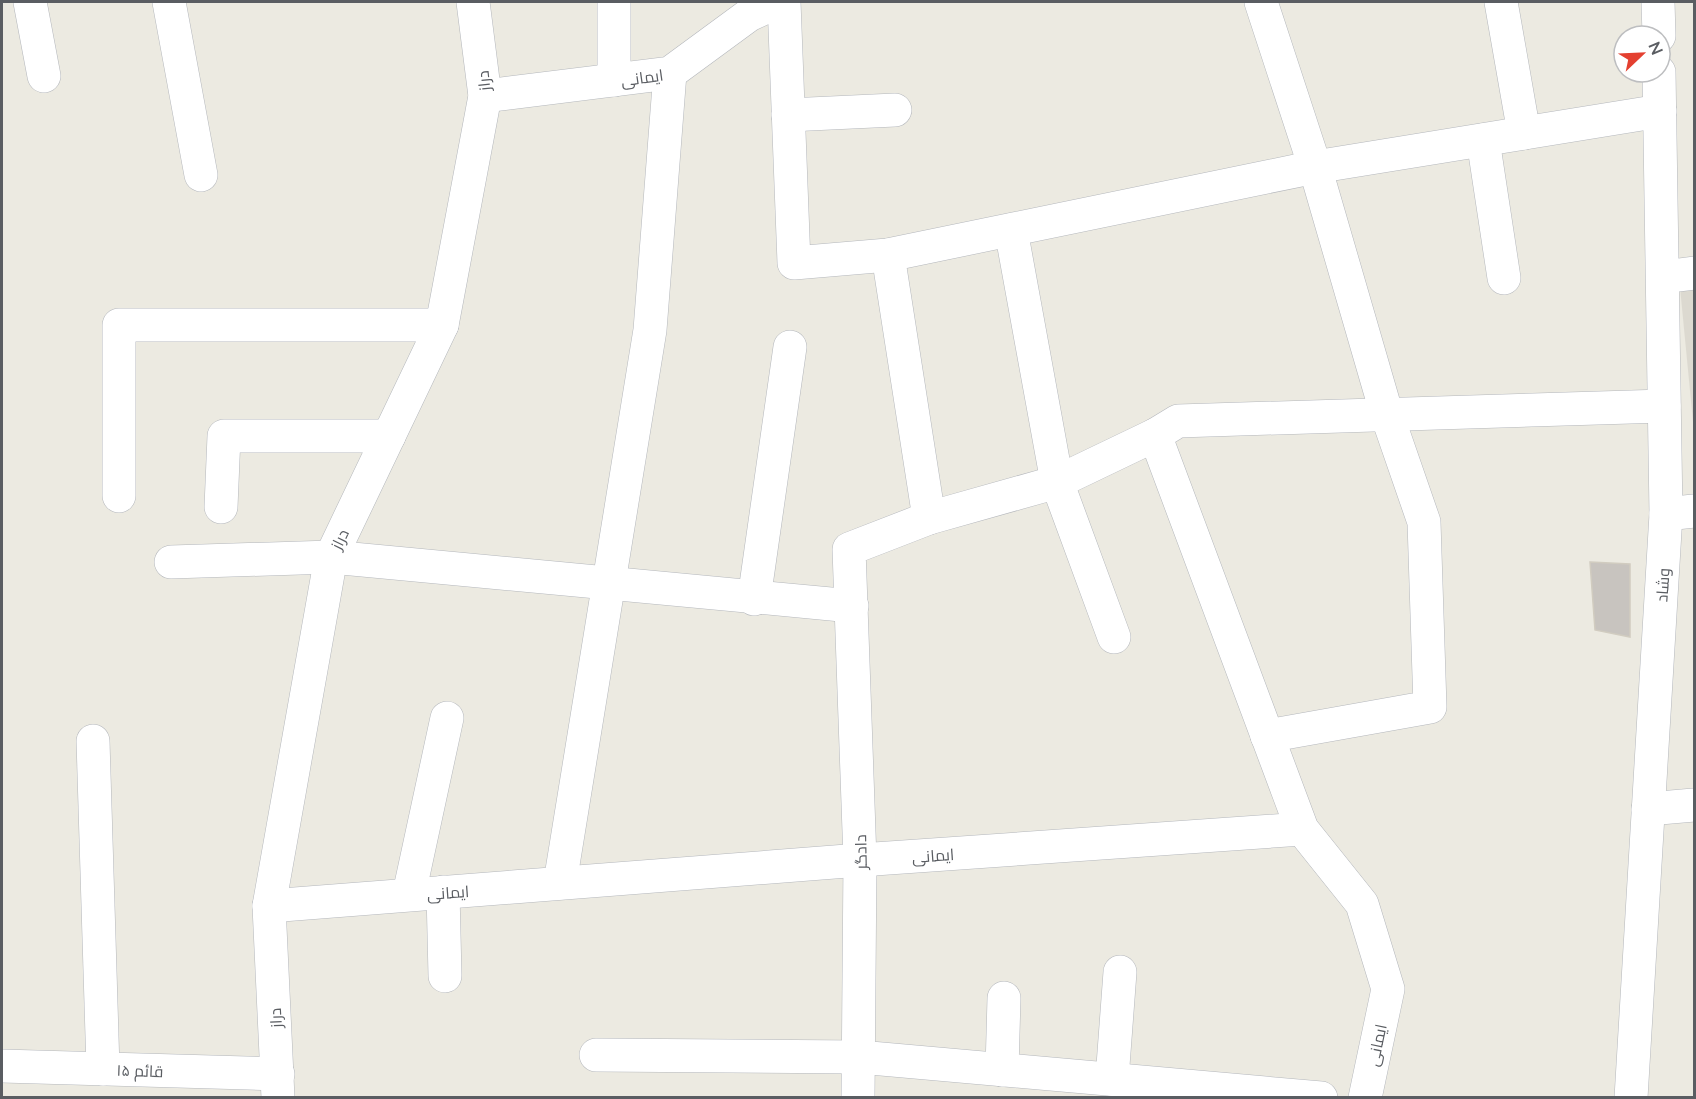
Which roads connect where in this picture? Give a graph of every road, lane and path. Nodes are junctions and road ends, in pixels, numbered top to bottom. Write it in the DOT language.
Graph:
graph roads {
  1 [pos="30,2"];
  2 [pos="169,2"];
  3 [pos="473,2"];
  4 [pos="614,2"];
  5 [pos="784,2"];
  6 [pos="1261,2"];
  7 [pos="1501,2"];
  8 [pos="1658,2"];
  9 [pos="758,6"];
  10 [pos="1659,24"];
  11 [pos="670,73"];
  12 [pos="44,76"];
  13 [pos="614,80"];
  14 [pos="1659,84"];
  15 [pos="485,96"];
  16 [pos="895,110"];
  17 [pos="1660,111"];
  18 [pos="788,115"];
  19 [pos="1524,133"];
  20 [pos="1483,140"];
  21 [pos="1315,167"];
  22 [pos="201,175"];
  23 [pos="1011,230"];
  24 [pos="888,255"];
  25 [pos="1695,273"];
  26 [pos="1663,277"];
  27 [pos="1504,278"];
  28 [pos="442,325"];
  29 [pos="790,347"];
  30 [pos="1664,406"];
  31 [pos="1387,415"];
  32 [pos="1155,435"];
  33 [pos="389,436"];
  34 [pos="1057,482"];
  35 [pos="119,496"];
  36 [pos="221,507"];
  37 [pos="1680,512"];
  38 [pos="929,518"];
  39 [pos="331,556"];
  40 [pos="171,562"];
  41 [pos="608,584"];
  42 [pos="754,599"];
  43 [pos="852,606"];
  44 [pos="1114,638"];
  45 [pos="447,718"];
  46 [pos="1267,736"];
  47 [pos="93,741"];
  48 [pos="1695,805"];
  49 [pos="1648,809"];
  50 [pos="1302,830"];
  51 [pos="860,860"];
  52 [pos="560,883"];
  53 [pos="443,892"];
  54 [pos="409,894"];
  55 [pos="269,906"];
  56 [pos="1120,972"];
  57 [pos="446,976"];
  58 [pos="1004,998"];
  59 [pos="596,1055"];
  60 [pos="859,1058"];
  61 [pos="2,1066"];
  62 [pos="103,1069"];
  63 [pos="1112,1079"];
  64 [pos="1014,1080"];
  65 [pos="278,1086"];
  66 [pos="1148,1090"];
  67 [pos="858,1098"];
  68 [pos="1321,1098"];
  69 [pos="1365,1098"];
  70 [pos="1631,1098"];
  1 -- 12 [label="street"];
  2 -- 22 [label="street"];
  3 -- 15 [label="street, دراز"];
  4 -- 13 [label="street"];
  5 -- 18 [label="street"];
  6 -- 21 [label="street"];
  7 -- 19 [label="street"];
  8 -- 10 [label="street"];
  9 -- 11 [label="street, ایمانی"];
  11 -- 13 [label="street, ایمانی"];
  11 -- 41 [label="street"];
  13 -- 15 [label="street, ایمانی"];
  14 -- 17 [label="street, وشاد"];
  15 -- 28 [label="street, دراز"];
  16 -- 18 [label="street"];
  17 -- 19 [label="street"];
  17 -- 26 [label="street, وشاد"];
  18 -- 24 [label="street"];
  19 -- 20 [label="street"];
  20 -- 21 [label="street"];
  20 -- 27 [label="street"];
  21 -- 23 [label="street"];
  21 -- 31 [label="street"];
  23 -- 24 [label="street"];
  23 -- 34 [label="street"];
  24 -- 38 [label="street"];
  25 -- 26 [label="street"];
  26 -- 30 [label="street, وشاد"];
  28 -- 33 [label="street, دراز"];
  28 -- 35 [label="street"];
  29 -- 42 [label="street"];
  30 -- 31 [label="street"];
  30 -- 37 [label="street, وشاد"];
  31 -- 32 [label="street"];
  31 -- 46 [label="street"];
  32 -- 34 [label="street"];
  32 -- 46 [label="street"];
  33 -- 36 [label="street"];
  33 -- 39 [label="street, دراز"];
  34 -- 38 [label="street"];
  34 -- 44 [label="street"];
  37 -- 49 [label="street, وشاد"];
  38 -- 43 [label="street, دادگر"];
  39 -- 40 [label="street"];
  39 -- 41 [label="street"];
  39 -- 55 [label="street, دراز"];
  41 -- 42 [label="street"];
  41 -- 52 [label="street"];
  42 -- 43 [label="street"];
  43 -- 51 [label="street, دادگر"];
  45 -- 54 [label="street"];
  46 -- 50 [label="street"];
  47 -- 62 [label="street"];
  48 -- 49 [label="street"];
  49 -- 70 [label="street, وشاد"];
  50 -- 51 [label="street, ایمانی"];
  50 -- 69 [label="street, ایمانی"];
  51 -- 52 [label="street, ایمانی"];
  51 -- 60 [label="street, دادگر"];
  52 -- 53 [label="street, ایمانی"];
  53 -- 54 [label="street, ایمانی"];
  53 -- 57 [label="street"];
  54 -- 55 [label="street, ایمانی"];
  55 -- 65 [label="street, دراز"];
  56 -- 63 [label="street"];
  58 -- 64 [label="street"];
  59 -- 60 [label="street"];
  60 -- 64 [label="street"];
  60 -- 67 [label="street, دادگر"];
  61 -- 62 [label="street, قائم ۱۵"];
  62 -- 65 [label="street, قائم ۱۵"];
  63 -- 64 [label="street"];
  63 -- 66 [label="street"];
  66 -- 68 [label="street"];
}
